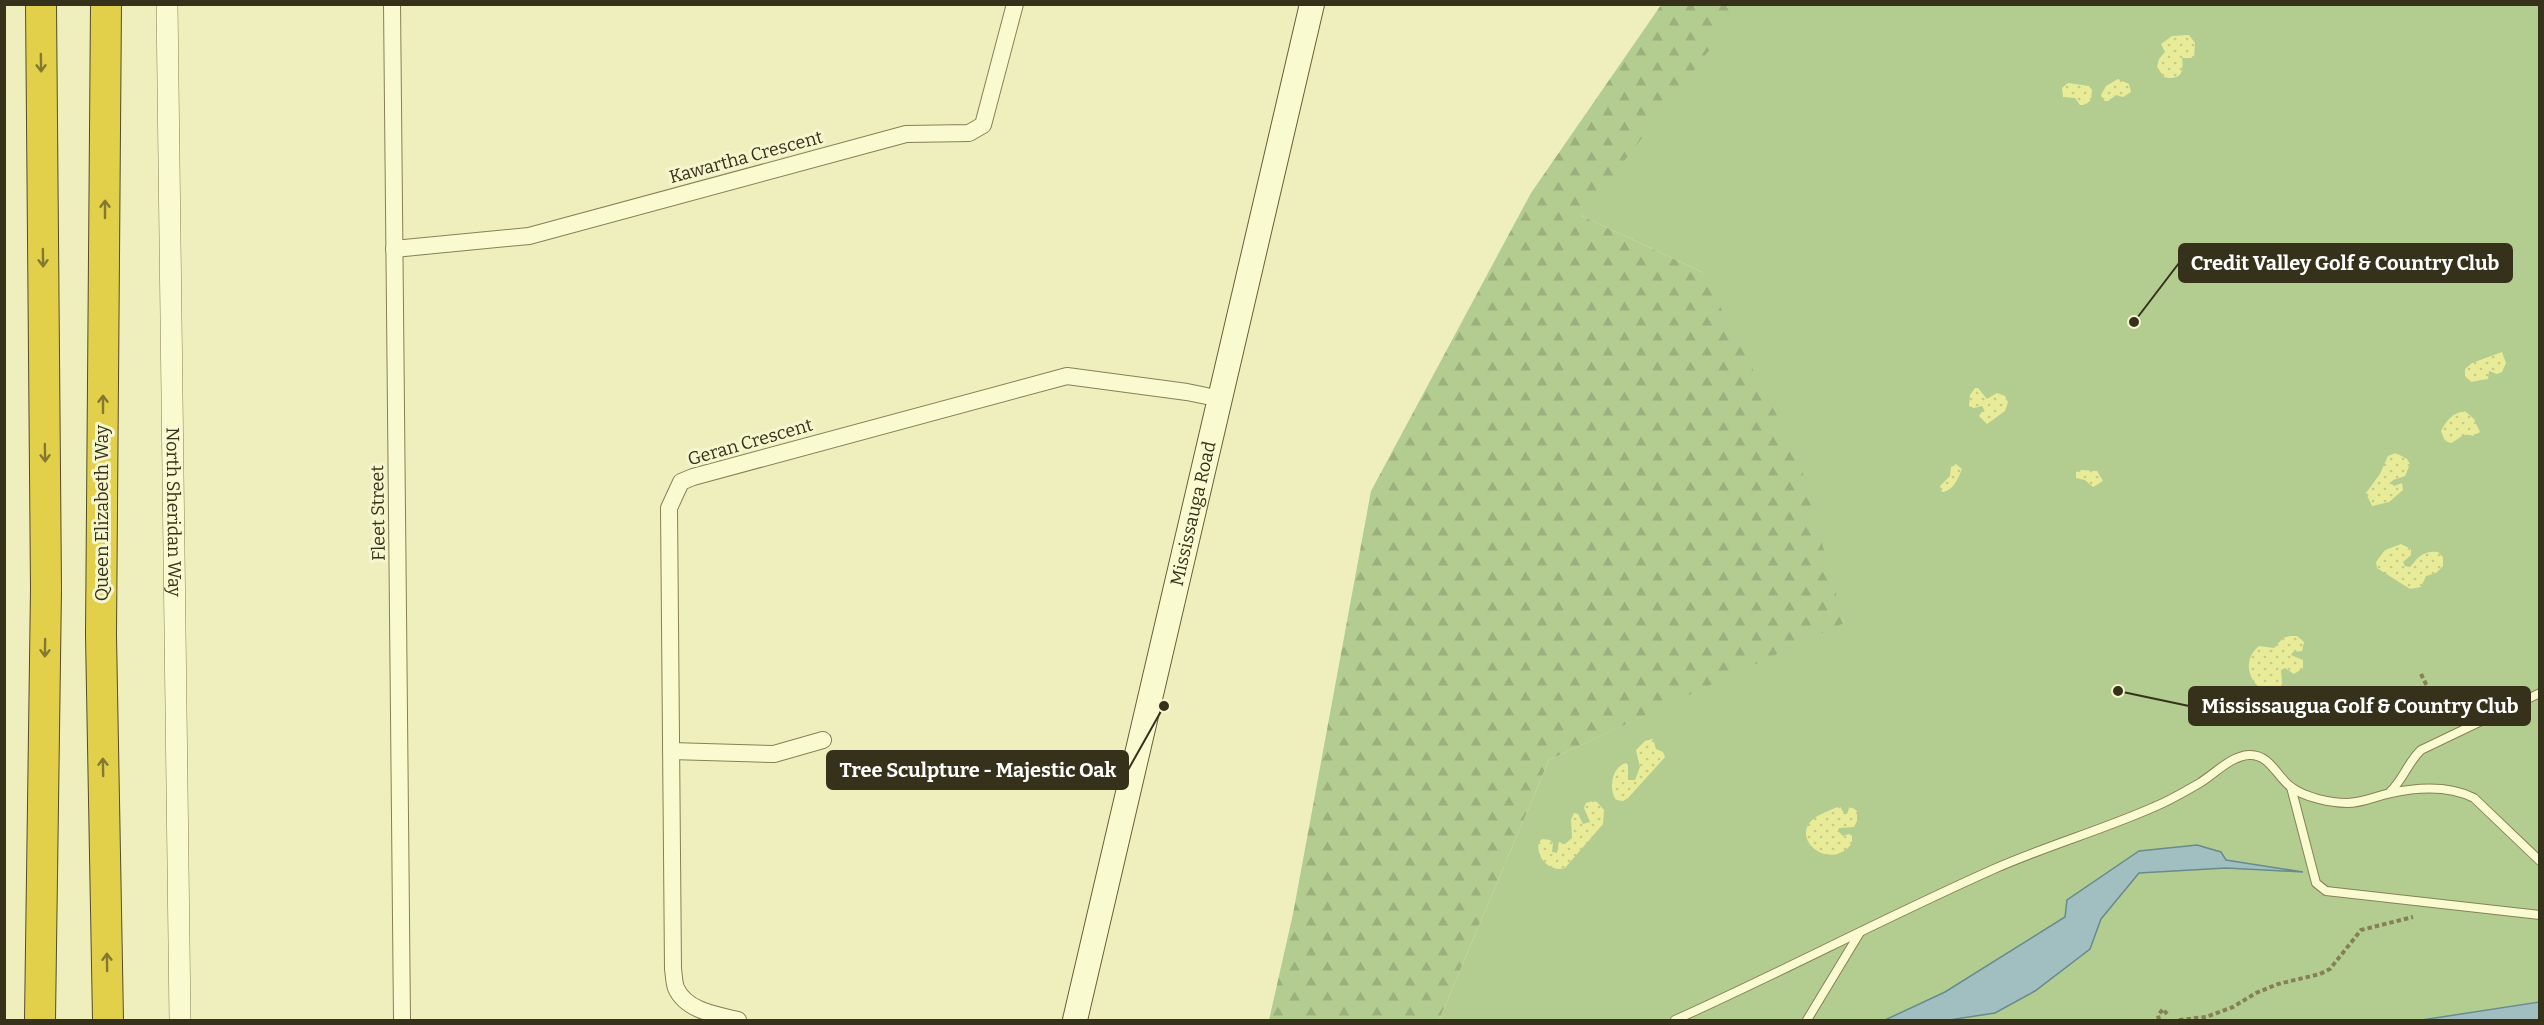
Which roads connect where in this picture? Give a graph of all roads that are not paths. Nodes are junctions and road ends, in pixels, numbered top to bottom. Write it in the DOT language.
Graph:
graph roads {
  1 [pos="41,4"];
  2 [pos="106,4"];
  3 [pos="167,4"];
  4 [pos="392,4"];
  5 [pos="1015,4"];
  6 [pos="1312,4"];
  7 [pos="394,249"];
  8 [pos="1221,399"];
  9 [pos="2540,693"];
  10 [pos="823,740"];
  11 [pos="671,751"];
  12 [pos="2291,787"];
  13 [pos="2390,793"];
  14 [pos="2540,861"];
  15 [pos="2540,915"];
  16 [pos="1860,933"];
  17 [pos="40,1020"];
  18 [pos="108,1020"];
  19 [pos="180,1020"];
  20 [pos="402,1020"];
  21 [pos="738,1020"];
  22 [pos="1075,1020"];
  23 [pos="1675,1020"];
  24 [pos="1807,1020"];
  1 -- 17 [label="highway, one-way"];
  18 -- 2 [label="highway, Queen Elizabeth Way, one-way"];
  3 -- 19 [label="street, North Sheridan Way"];
  4 -- 7 [label="street, Fleet Street"];
  5 -- 7 [label="street, Kawartha Crescent"];
  6 -- 8 [label="main road, Mississauga Road"];
  7 -- 20 [label="street, Fleet Street"];
  8 -- 11 [label="street, Geran Crescent"];
  8 -- 22 [label="main road, Mississauga Road"];
  9 -- 13 [label="lane"];
  10 -- 11 [label="street"];
  11 -- 21 [label="street, Geran Crescent"];
  12 -- 13 [label="lane"];
  12 -- 15 [label="lane"];
  12 -- 16 [label="lane"];
  13 -- 14 [label="lane"];
  16 -- 23 [label="lane"];
  16 -- 24 [label="lane"];
}
